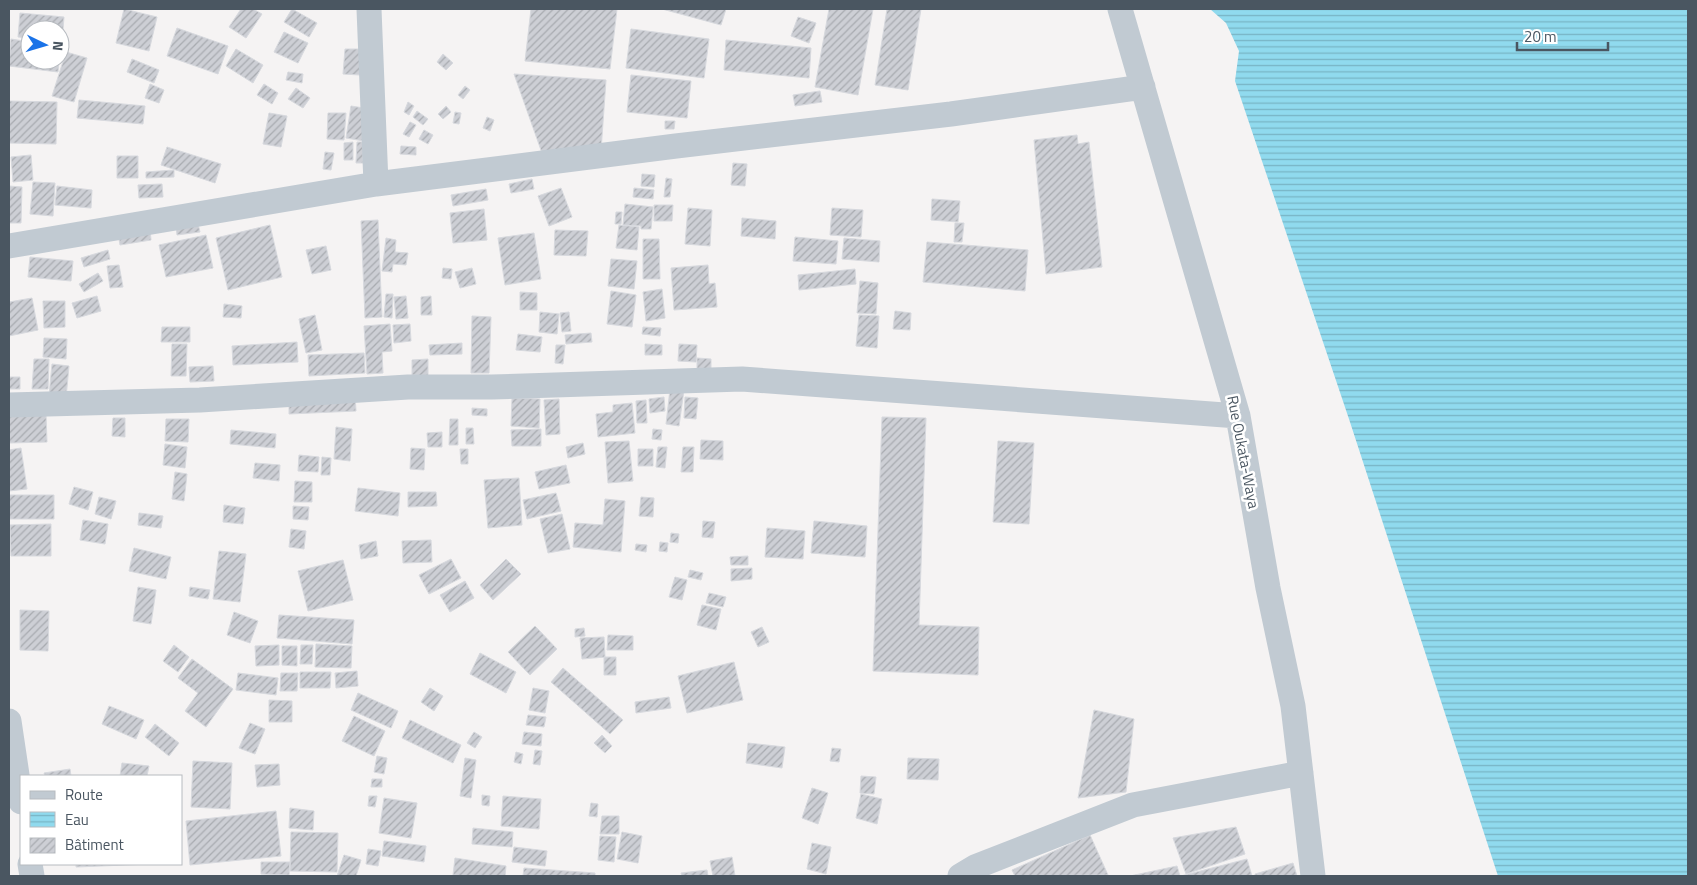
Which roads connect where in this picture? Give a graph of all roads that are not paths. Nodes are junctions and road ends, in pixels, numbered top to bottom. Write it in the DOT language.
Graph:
graph roads {
  1 [pos="369,9"];
  2 [pos="1120,9"];
  3 [pos="1143,88"];
  4 [pos="376,184"];
  5 [pos="9,246"];
  6 [pos="9,405"];
  7 [pos="1238,416"];
  8 [pos="9,721"];
  9 [pos="1301,773"];
  10 [pos="20,795"];
  11 [pos="960,876"];
  12 [pos="1313,876"];
  1 -- 4 [label="street"];
  2 -- 3 [label="street, Rue Oukata-Waya"];
  3 -- 4 [label="street"];
  3 -- 7 [label="street, Rue Oukata-Waya"];
  4 -- 5 [label="street"];
  6 -- 7 [label="street"];
  7 -- 9 [label="street, Rue Oukata-Waya"];
  8 -- 10 [label="street"];
  9 -- 11 [label="street"];
  9 -- 12 [label="street, Rue Oukata-Waya"];
}
